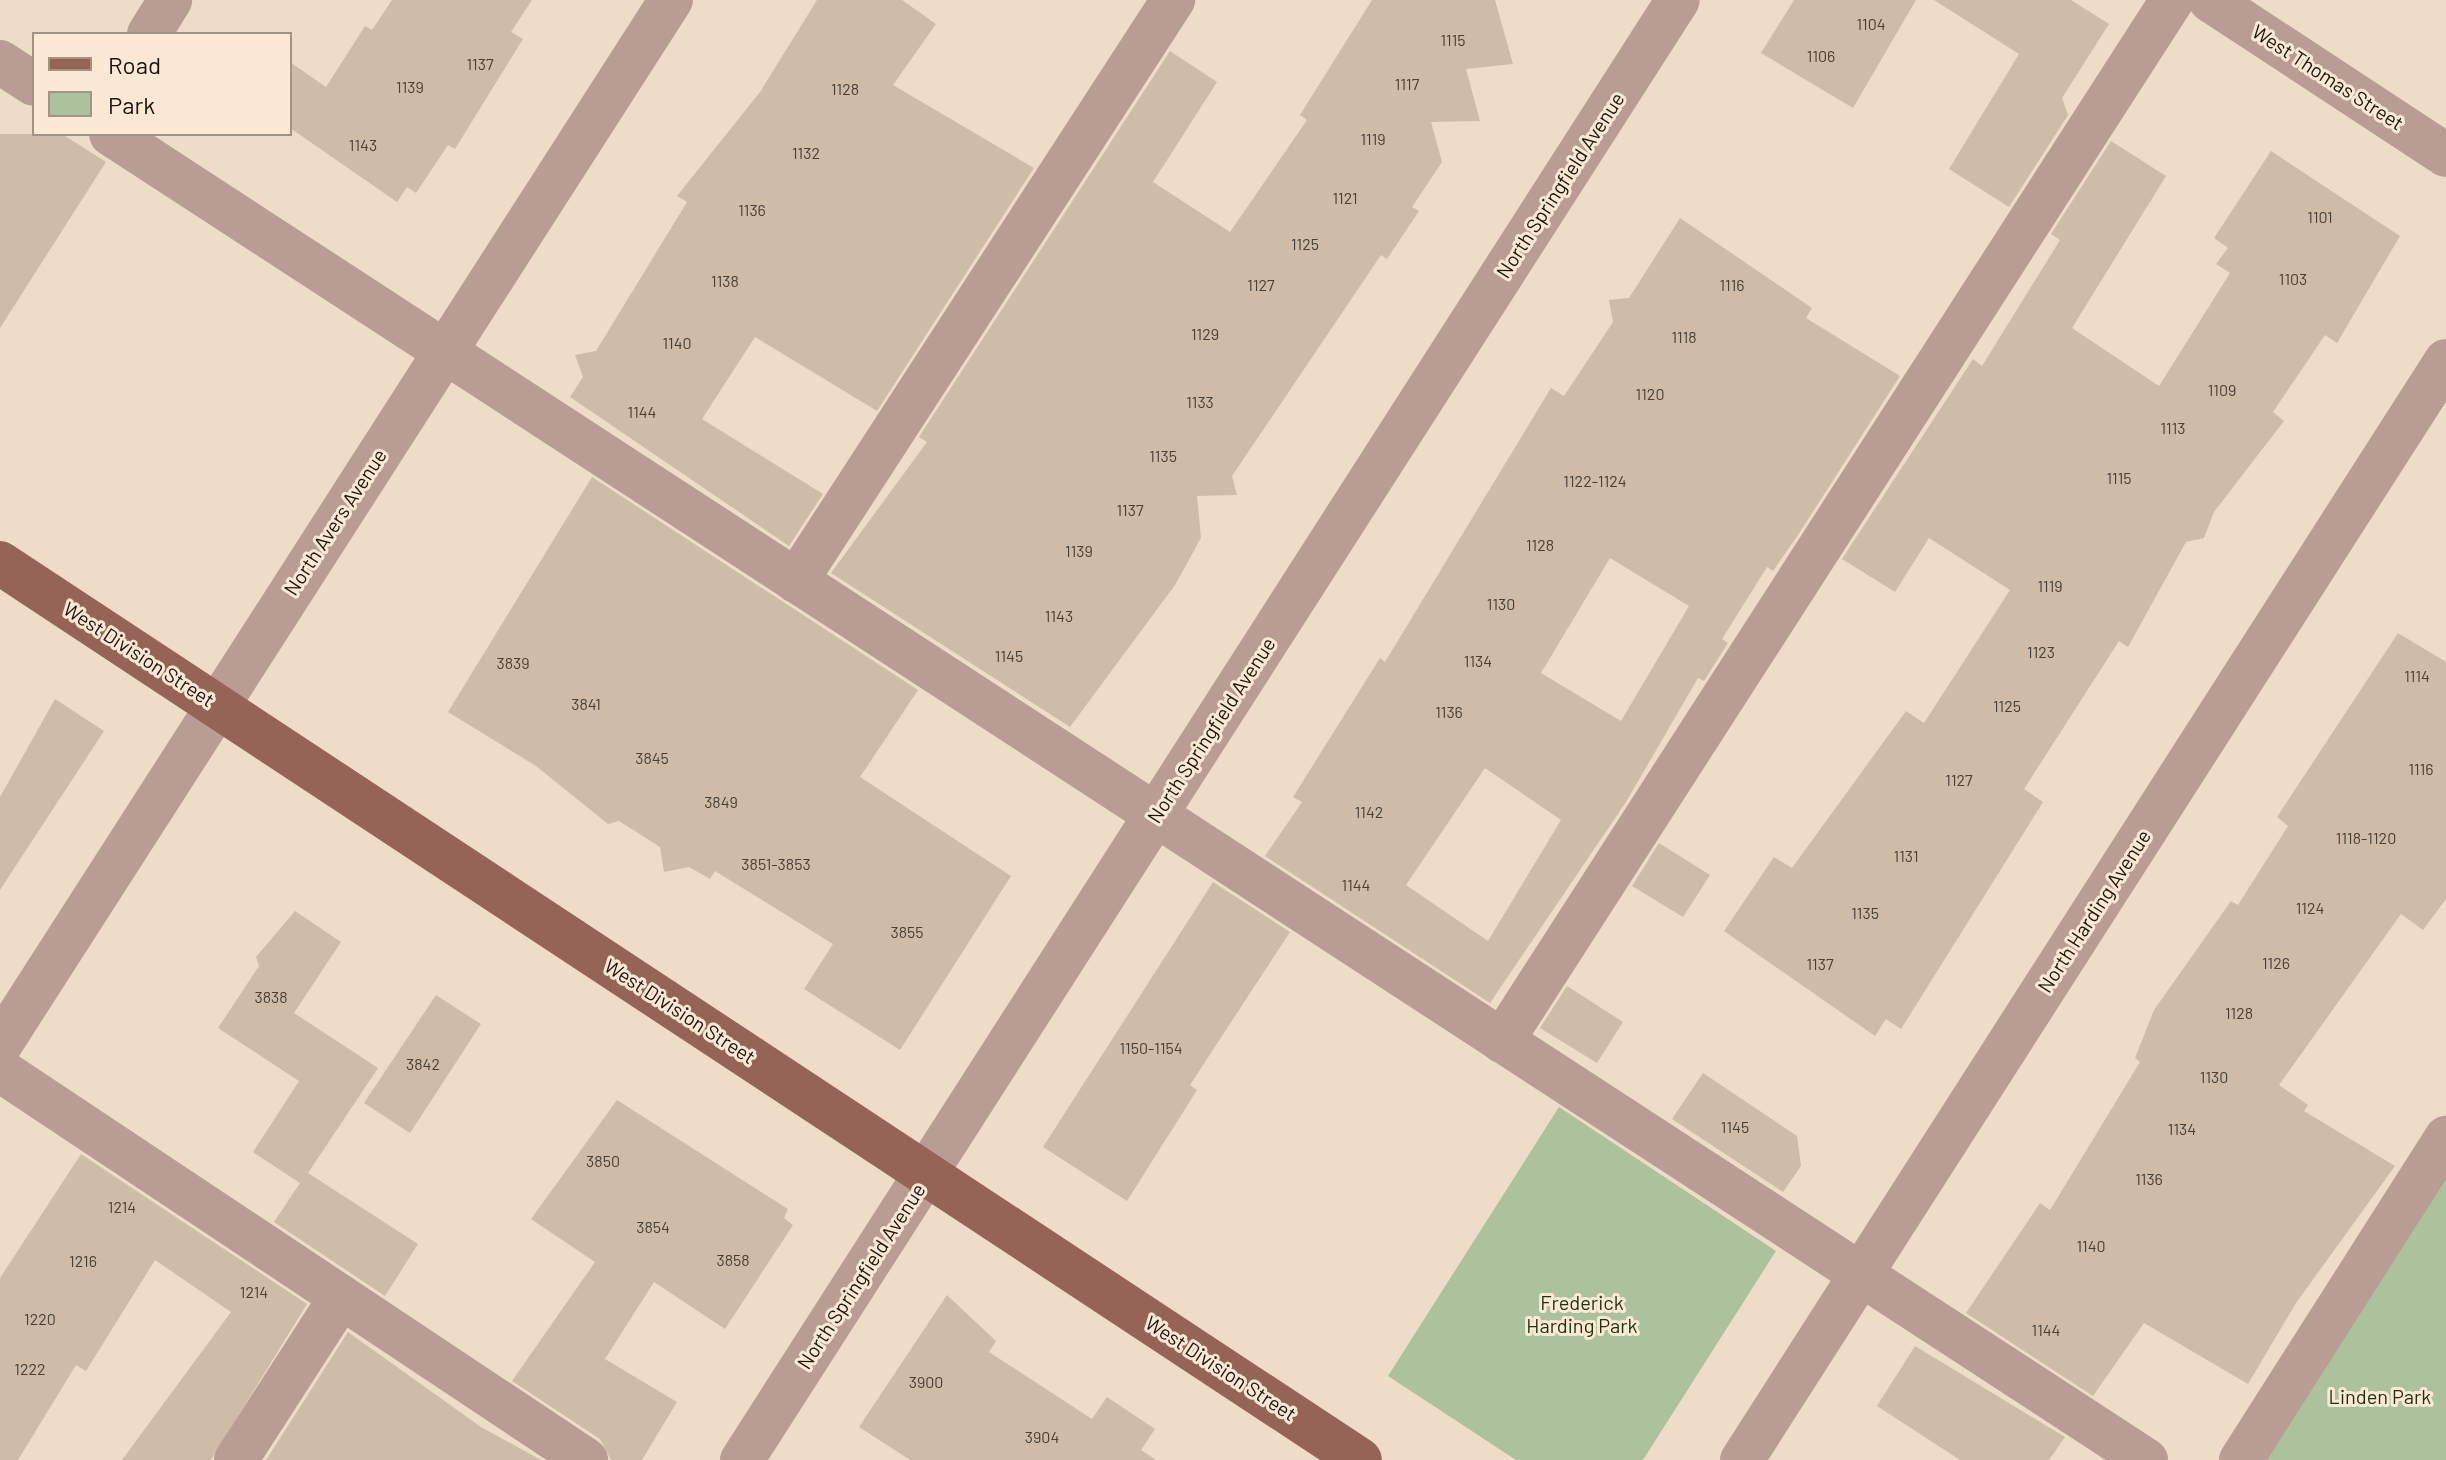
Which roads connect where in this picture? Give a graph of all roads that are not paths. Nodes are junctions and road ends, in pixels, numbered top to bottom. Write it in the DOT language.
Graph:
graph roads {
  1 [pos="170,0"];
  2 [pos="671,0"];
  3 [pos="1173,0"];
  4 [pos="1678,0"];
  5 [pos="2172,0"];
  6 [pos="2210,0"];
  7 [pos="150,32"];
  8 [pos="0,62"];
  9 [pos="32,83"];
  10 [pos="114,136"];
  11 [pos="2446,155"];
  12 [pos="445,352"];
  13 [pos="2446,361"];
  14 [pos="0,563"];
  15 [pos="796,581"];
  16 [pos="217,706"];
  17 [pos="1156,815"];
  18 [pos="1502,1041"];
  19 [pos="0,1045"];
  20 [pos="0,1070"];
  21 [pos="2446,1138"];
  22 [pos="927,1173"];
  23 [pos="1861,1275"];
  24 [pos="341,1297"];
  25 [pos="236,1460"];
  26 [pos="586,1460"];
  27 [pos="742,1460"];
  28 [pos="1360,1460"];
  29 [pos="1742,1460"];
  30 [pos="2146,1460"];
  31 [pos="2241,1460"];
  1 -- 7 [label="street"];
  2 -- 12 [label="street, North Avers Avenue"];
  3 -- 15 [label="street"];
  4 -- 17 [label="street, North Springfield Avenue"];
  5 -- 18 [label="street"];
  6 -- 11 [label="street, West Thomas Street"];
  8 -- 9 [label="street"];
  10 -- 12 [label="street"];
  12 -- 15 [label="street"];
  12 -- 16 [label="street, North Avers Avenue"];
  13 -- 23 [label="street, North Harding Avenue"];
  14 -- 16 [label="main road, West Division Street"];
  15 -- 17 [label="street"];
  16 -- 19 [label="street, North Avers Avenue"];
  16 -- 22 [label="main road, West Division Street"];
  17 -- 18 [label="street"];
  17 -- 22 [label="street, North Springfield Avenue"];
  18 -- 23 [label="street"];
  20 -- 24 [label="street"];
  21 -- 31 [label="street"];
  22 -- 27 [label="street, North Springfield Avenue"];
  22 -- 28 [label="main road, West Division Street"];
  23 -- 29 [label="street, North Harding Avenue"];
  23 -- 30 [label="street"];
  24 -- 25 [label="street"];
  24 -- 26 [label="street"];
}
